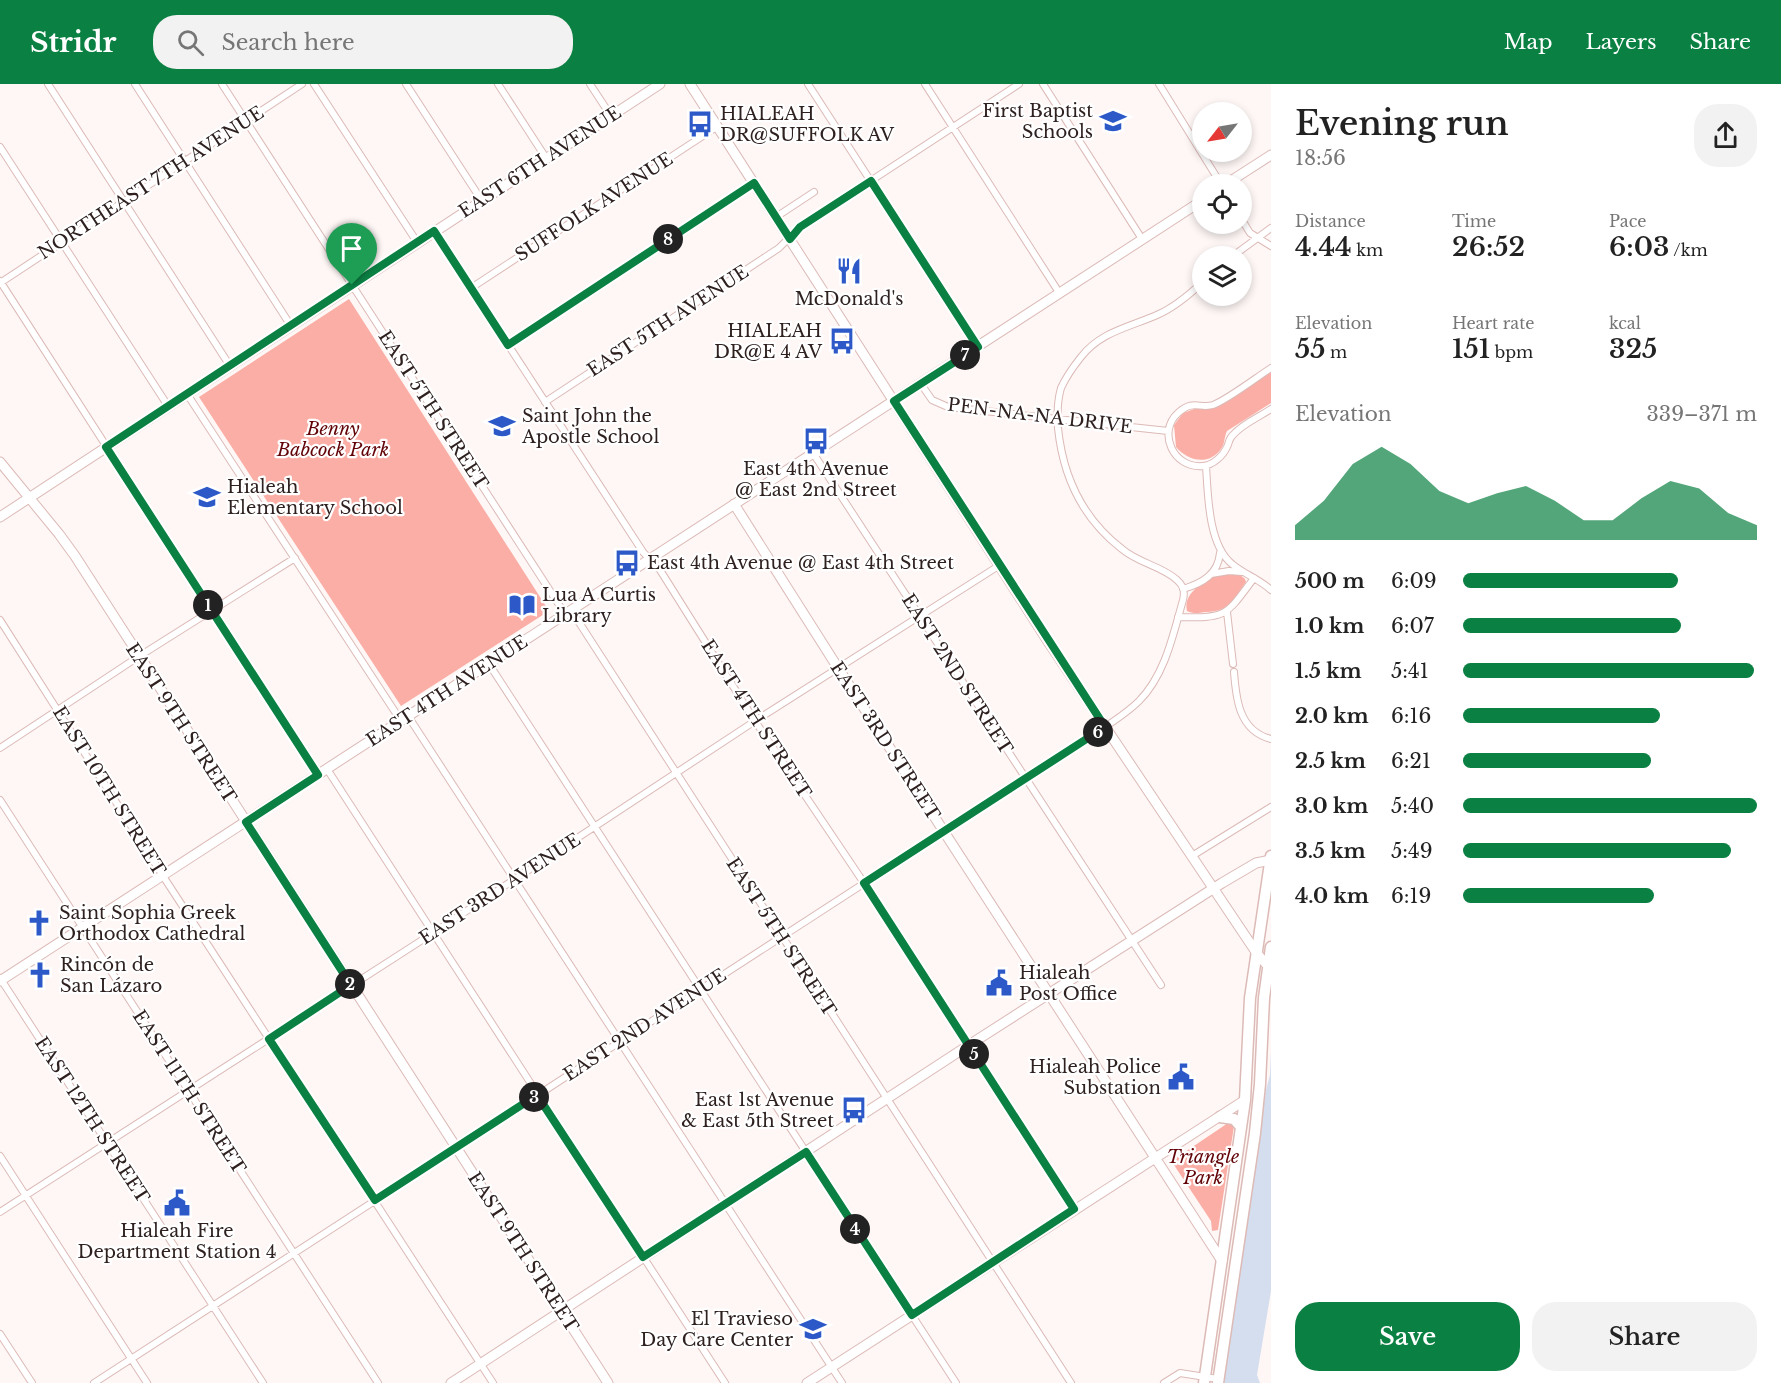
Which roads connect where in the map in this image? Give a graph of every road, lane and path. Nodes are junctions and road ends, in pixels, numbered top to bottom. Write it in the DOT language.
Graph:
graph roads {
  1 [pos="48,84"];
  2 [pos="135,84"];
  3 [pos="222,84"];
  4 [pos="302,84"];
  5 [pos="314,84"];
  6 [pos="406,84"];
  7 [pos="498,84"];
  8 [pos="590,84"];
  9 [pos="660,84"];
  10 [pos="690,84"];
  11 [pos="808,84"];
  12 [pos="925,84"];
  13 [pos="1019,84"];
  14 [pos="1043,84"];
  15 [pos="1159,84"];
  16 [pos="611,116"];
  17 [pos="246,121"];
  18 [pos="717,126"];
  19 [pos="953,127"];
  20 [pos="0,147"];
  21 [pos="1271,155"];
  22 [pos="546,158"];
  23 [pos="184,161"];
  24 [pos="1215,174"];
  25 [pos="1242,174"];
  26 [pos="871,181"];
  27 [pos="754,183"];
  28 [pos="814,192"];
  29 [pos="482,201"];
  30 [pos="123,202"];
  31 [pos="1192,207"];
  32 [pos="776,217"];
  33 [pos="1271,228"];
  34 [pos="434,231"];
  35 [pos="1252,234"];
  36 [pos="1258,238"];
  37 [pos="790,239"];
  38 [pos="1142,239"];
  39 [pos="62,242"];
  40 [pos="417,242"];
  41 [pos="1247,246"];
  42 [pos="1271,246"];
  43 [pos="0,282"];
  44 [pos="352,285"];
  45 [pos="471,288"];
  46 [pos="1192,290"];
  47 [pos="1060,294"];
  48 [pos="291,326"];
  49 [pos="508,345"];
  50 [pos="978,347"];
  51 [pos="230,366"];
  52 [pos="1271,368"];
  53 [pos="921,384"];
  54 [pos="187,394"];
  55 [pos="894,401"];
  56 [pos="545,402"];
  57 [pos="168,406"];
  58 [pos="1271,409"];
  59 [pos="1058,418"];
  60 [pos="1168,431"];
  61 [pos="106,447"];
  62 [pos="813,453"];
  63 [pos="0,462"];
  64 [pos="1206,466"];
  65 [pos="29,498"];
  66 [pos="734,504"];
  67 [pos="0,517"];
  68 [pos="1221,553"];
  69 [pos="295,558"];
  70 [pos="650,559"];
  71 [pos="1000,565"];
  72 [pos="1243,572"];
  73 [pos="1211,574"];
  74 [pos="1254,578"];
  75 [pos="1183,589"];
  76 [pos="1271,590"];
  77 [pos="212,610"];
  78 [pos="568,612"];
  79 [pos="1227,612"];
  80 [pos="920,617"];
  81 [pos="1178,617"];
  82 [pos="0,620"];
  83 [pos="138,657"];
  84 [pos="489,664"];
  85 [pos="1233,664"];
  86 [pos="838,668"];
  87 [pos="1233,672"];
  88 [pos="57,710"];
  89 [pos="404,719"];
  90 [pos="755,721"];
  91 [pos="1105,727"];
  92 [pos="1271,739"];
  93 [pos="0,748"];
  94 [pos="327,769"];
  95 [pos="676,773"];
  96 [pos="318,775"];
  97 [pos="1025,778"];
  98 [pos="0,800"];
  99 [pos="1271,807"];
  100 [pos="246,822"];
  101 [pos="595,826"];
  102 [pos="944,831"];
  103 [pos="1192,856"];
  104 [pos="1271,858"];
  105 [pos="163,876"];
  106 [pos="514,880"];
  107 [pos="864,883"];
  108 [pos="1214,888"];
  109 [pos="84,927"];
  110 [pos="433,933"];
  111 [pos="781,937"];
  112 [pos="1132,941"];
  113 [pos="1271,947"];
  114 [pos="1256,952"];
  115 [pos="1270,966"];
  116 [pos="1,980"];
  117 [pos="351,985"];
  118 [pos="1161,985"];
  119 [pos="701,989"];
  120 [pos="1050,995"];
  121 [pos="269,1039"];
  122 [pos="619,1042"];
  123 [pos="969,1045"];
  124 [pos="1260,1084"];
  125 [pos="188,1091"];
  126 [pos="537,1095"];
  127 [pos="886,1099"];
  128 [pos="1245,1100"];
  129 [pos="1220,1117"];
  130 [pos="1241,1128"];
  131 [pos="106,1143"];
  132 [pos="456,1148"];
  133 [pos="806,1152"];
  134 [pos="0,1156"];
  135 [pos="1156,1157"];
  136 [pos="26,1196"];
  137 [pos="375,1200"];
  138 [pos="724,1205"];
  139 [pos="1074,1209"];
  140 [pos="0,1212"];
  141 [pos="294,1253"];
  142 [pos="643,1257"];
  143 [pos="1222,1261"];
  144 [pos="992,1262"];
  145 [pos="213,1306"];
  146 [pos="562,1311"];
  147 [pos="912,1315"];
  148 [pos="0,1334"];
  149 [pos="1223,1345"];
  150 [pos="131,1359"];
  151 [pos="481,1363"];
  152 [pos="831,1367"];
  153 [pos="1205,1380"];
  154 [pos="1218,1381"];
  155 [pos="32,1383"];
  156 [pos="94,1383"];
  157 [pos="147,1383"];
  158 [pos="263,1383"];
  159 [pos="378,1383"];
  160 [pos="450,1383"];
  161 [pos="494,1383"];
  162 [pos="608,1383"];
  163 [pos="725,1383"];
  164 [pos="807,1383"];
  165 [pos="842,1383"];
  166 [pos="956,1383"];
  167 [pos="1071,1383"];
  168 [pos="1164,1383"];
  1 -- 30 [label="street"];
  2 -- 23 [label="street"];
  3 -- 17 [label="street, EAST 5TH STREET"];
  4 -- 17 [label="street, NORTHEAST 7TH AVENUE"];
  5 -- 40 [label="street"];
  6 -- 29 [label="street"];
  7 -- 22 [label="street"];
  8 -- 16 [label="street"];
  9 -- 16 [label="main road, EAST 6TH AVENUE"];
  10 -- 18 [label="main road"];
  11 -- 26 [label="street"];
  12 -- 19 [label="street"];
  13 -- 19 [label="street, EAST 5TH AVENUE"];
  14 -- 38 [label="street"];
  15 -- 24 [label="street"];
  16 -- 22 [label="main road, EAST 6TH AVENUE"];
  17 -- 23 [label="street, NORTHEAST 7TH AVENUE"];
  17 -- 44 [label="street, EAST 5TH STREET"];
  18 -- 27 [label="main road"];
  18 -- 45 [label="street, SUFFOLK AVENUE"];
  19 -- 26 [label="street, EAST 5TH AVENUE"];
  19 -- 47 [label="street"];
  20 -- 39 [label="street"];
  21 -- 25 [label="main road"];
  22 -- 29 [label="main road, EAST 6TH AVENUE"];
  23 -- 30 [label="street, NORTHEAST 7TH AVENUE"];
  23 -- 48 [label="street"];
  26 -- 37 [label="street, EAST 5TH AVENUE"];
  26 -- 50 [label="street"];
  27 -- 32 [label="main road"];
  27 -- 49 [label="street"];
  28 -- 32 [label="street"];
  29 -- 34 [label="main road, EAST 6TH AVENUE"];
  30 -- 39 [label="street, NORTHEAST 7TH AVENUE"];
  30 -- 51 [label="street"];
  31 -- 38 [label="main road, EAST 4TH AVENUE"];
  32 -- 37 [label="main road"];
  33 -- 36 [label="street"];
  34 -- 40 [label="main road, EAST 6TH AVENUE"];
  34 -- 45 [label="street, EAST 4TH STREET"];
  35 -- 36 [label="street"];
  36 -- 41 [label="street"];
  36 -- 42 [label="street"];
  37 -- 55 [label="main road"];
  37 -- 56 [label="street, EAST 5TH AVENUE"];
  38 -- 47 [label="main road, EAST 4TH AVENUE"];
  39 -- 43 [label="street, NORTHEAST 7TH AVENUE"];
  39 -- 57 [label="street"];
  40 -- 44 [label="main road, EAST 6TH AVENUE"];
  43 -- 61 [label="street"];
  44 -- 48 [label="main road, EAST 6TH AVENUE"];
  44 -- 78 [label="street, EAST 5TH STREET"];
  45 -- 49 [label="street, EAST 4TH STREET"];
  46 -- 59 [label="street"];
  47 -- 50 [label="main road, EAST 4TH AVENUE"];
  48 -- 51 [label="main road, EAST 6TH AVENUE"];
  49 -- 56 [label="street, EAST 4TH STREET"];
  50 -- 53 [label="main road, EAST 4TH AVENUE"];
  51 -- 54 [label="main road, EAST 6TH AVENUE"];
  52 -- 60 [label="street"];
  53 -- 55 [label="main road, EAST 4TH AVENUE"];
  53 -- 59 [label="street, PEN-NA-NA DRIVE"];
  54 -- 57 [label="main road, EAST 6TH AVENUE"];
  54 -- 69 [label="street"];
  55 -- 62 [label="main road, EAST 4TH AVENUE"];
  55 -- 71 [label="main road"];
  56 -- 70 [label="street, EAST 4TH STREET"];
  57 -- 61 [label="main road, EAST 6TH AVENUE"];
  58 -- 64 [label="street"];
  59 -- 60 [label="street, PEN-NA-NA DRIVE"];
  59 -- 75 [label="street"];
  60 -- 64 [label="street"];
  61 -- 65 [label="main road, EAST 6TH AVENUE"];
  61 -- 77 [label="street"];
  62 -- 66 [label="main road, EAST 4TH AVENUE"];
  62 -- 80 [label="street, EAST 2ND STREET"];
  63 -- 65 [label="main road, EAST 9TH STREET"];
  64 -- 68 [label="street"];
  65 -- 67 [label="main road, EAST 6TH AVENUE"];
  65 -- 83 [label="main road, EAST 9TH STREET"];
  66 -- 70 [label="main road, EAST 4TH AVENUE"];
  66 -- 86 [label="main road, EAST 3RD STREET"];
  68 -- 72 [label="street"];
  68 -- 73 [label="street"];
  69 -- 77 [label="street"];
  69 -- 89 [label="street"];
  70 -- 78 [label="main road, EAST 4TH AVENUE"];
  70 -- 90 [label="street, EAST 4TH STREET"];
  71 -- 80 [label="street, EAST 3RD AVENUE"];
  71 -- 91 [label="main road"];
  72 -- 73 [label="street"];
  72 -- 74 [label="street"];
  73 -- 75 [label="street"];
  74 -- 76 [label="street"];
  74 -- 79 [label="street"];
  75 -- 81 [label="street, EAST 2ND AVENUE"];
  77 -- 83 [label="street"];
  77 -- 96 [label="street"];
  78 -- 84 [label="main road, EAST 4TH AVENUE"];
  78 -- 95 [label="street, EAST 5TH STREET"];
  79 -- 81 [label="street"];
  79 -- 85 [label="street"];
  80 -- 86 [label="street, EAST 3RD AVENUE"];
  80 -- 97 [label="street, EAST 2ND STREET"];
  81 -- 91 [label="street, EAST 2ND AVENUE"];
  82 -- 88 [label="street, EAST 10TH STREET"];
  83 -- 88 [label="street"];
  83 -- 100 [label="main road, EAST 9TH STREET"];
  84 -- 89 [label="main road, EAST 4TH AVENUE"];
  84 -- 101 [label="street"];
  86 -- 90 [label="street, EAST 3RD AVENUE"];
  86 -- 102 [label="main road, EAST 3RD STREET"];
  87 -- 92 [label="street"];
  88 -- 93 [label="street"];
  88 -- 105 [label="street, EAST 10TH STREET"];
  89 -- 94 [label="main road, EAST 4TH AVENUE"];
  89 -- 106 [label="street"];
  90 -- 95 [label="street, EAST 3RD AVENUE"];
  90 -- 107 [label="street, EAST 4TH STREET"];
  91 -- 97 [label="street, EAST 2ND AVENUE"];
  91 -- 103 [label="main road"];
  94 -- 96 [label="main road, EAST 4TH AVENUE"];
  94 -- 110 [label="street"];
  95 -- 101 [label="street, EAST 3RD AVENUE"];
  95 -- 111 [label="street, EAST 5TH STREET"];
  96 -- 100 [label="main road, EAST 4TH AVENUE"];
  97 -- 102 [label="street, EAST 2ND AVENUE"];
  97 -- 112 [label="street, EAST 2ND STREET"];
  98 -- 109 [label="street, EAST 11TH STREET"];
  99 -- 103 [label="street"];
  100 -- 105 [label="main road, EAST 4TH AVENUE"];
  100 -- 117 [label="main road, EAST 9TH STREET"];
  101 -- 106 [label="street, EAST 3RD AVENUE"];
  101 -- 119 [label="street"];
  102 -- 107 [label="street, EAST 2ND AVENUE"];
  102 -- 120 [label="main road, EAST 3RD STREET"];
  103 -- 108 [label="main road"];
  104 -- 108 [label="main road"];
  104 -- 114 [label="highway"];
  105 -- 109 [label="main road, EAST 4TH AVENUE"];
  105 -- 121 [label="street, EAST 10TH STREET"];
  106 -- 110 [label="street, EAST 3RD AVENUE"];
  106 -- 122 [label="street"];
  107 -- 111 [label="street, EAST 2ND AVENUE"];
  107 -- 123 [label="street, EAST 4TH STREET"];
  108 -- 112 [label="main road"];
  108 -- 114 [label="main road"];
  109 -- 116 [label="main road, EAST 4TH AVENUE"];
  109 -- 125 [label="street, EAST 11TH STREET"];
  110 -- 117 [label="street, EAST 3RD AVENUE"];
  110 -- 126 [label="street"];
  111 -- 119 [label="street, EAST 2ND AVENUE"];
  111 -- 127 [label="street, EAST 5TH STREET"];
  112 -- 118 [label="street, EAST 2ND STREET"];
  112 -- 120 [label="main road"];
  113 -- 115 [label="highway"];
  114 -- 115 [label="main road"];
  114 -- 128 [label="highway"];
  115 -- 124 [label="highway"];
  116 -- 131 [label="street, EAST 12TH STREET"];
  117 -- 121 [label="street, EAST 3RD AVENUE"];
  117 -- 132 [label="main road, EAST 9TH STREET"];
  119 -- 122 [label="street, EAST 2ND AVENUE"];
  119 -- 133 [label="street"];
  120 -- 123 [label="main road"];
  120 -- 135 [label="main road, EAST 3RD STREET"];
  121 -- 125 [label="street, EAST 3RD AVENUE"];
  121 -- 137 [label="street, EAST 10TH STREET"];
  122 -- 126 [label="street, EAST 2ND AVENUE"];
  122 -- 138 [label="street"];
  123 -- 127 [label="main road"];
  123 -- 139 [label="street, EAST 4TH STREET"];
  124 -- 128 [label="highway"];
  124 -- 149 [label="highway"];
  125 -- 131 [label="street, EAST 3RD AVENUE"];
  125 -- 141 [label="street, EAST 11TH STREET"];
  126 -- 132 [label="street, EAST 2ND AVENUE"];
  126 -- 142 [label="street"];
  127 -- 133 [label="main road"];
  127 -- 144 [label="street, EAST 5TH STREET"];
  128 -- 129 [label="main road"];
  128 -- 130 [label="highway"];
  129 -- 130 [label="highway"];
  129 -- 135 [label="main road"];
  130 -- 143 [label="highway"];
  131 -- 136 [label="street, EAST 3RD AVENUE"];
  131 -- 145 [label="street, EAST 12TH STREET"];
  132 -- 137 [label="street, EAST 2ND AVENUE"];
  132 -- 146 [label="main road, EAST 9TH STREET"];
  133 -- 138 [label="main road"];
  133 -- 147 [label="street"];
  134 -- 136 [label="street"];
  135 -- 139 [label="main road"];
  135 -- 143 [label="main road, EAST 3RD STREET"];
  136 -- 140 [label="street, EAST 3RD AVENUE"];
  136 -- 150 [label="street"];
  137 -- 141 [label="street, EAST 2ND AVENUE"];
  137 -- 151 [label="street, EAST 10TH STREET"];
  138 -- 142 [label="main road"];
  138 -- 152 [label="street"];
  139 -- 144 [label="main road"];
  141 -- 145 [label="street, EAST 2ND AVENUE"];
  141 -- 159 [label="street, EAST 11TH STREET"];
  142 -- 146 [label="main road"];
  142 -- 163 [label="street"];
  143 -- 149 [label="highway"];
  143 -- 153 [label="highway"];
  144 -- 147 [label="main road"];
  144 -- 167 [label="street, EAST 5TH STREET"];
  145 -- 150 [label="street, EAST 2ND AVENUE"];
  145 -- 158 [label="street, EAST 12TH STREET"];
  146 -- 151 [label="main road"];
  146 -- 162 [label="main road, EAST 9TH STREET"];
  147 -- 152 [label="main road"];
  147 -- 166 [label="street"];
  148 -- 155 [label="street"];
  149 -- 154 [label="highway"];
  150 -- 156 [label="street, EAST 2ND AVENUE"];
  150 -- 157 [label="street"];
  151 -- 160 [label="main road"];
  151 -- 161 [label="street, EAST 10TH STREET"];
  152 -- 164 [label="main road"];
  152 -- 165 [label="street"];
  153 -- 154 [label="street"];
  153 -- 168 [label="street"];
}
